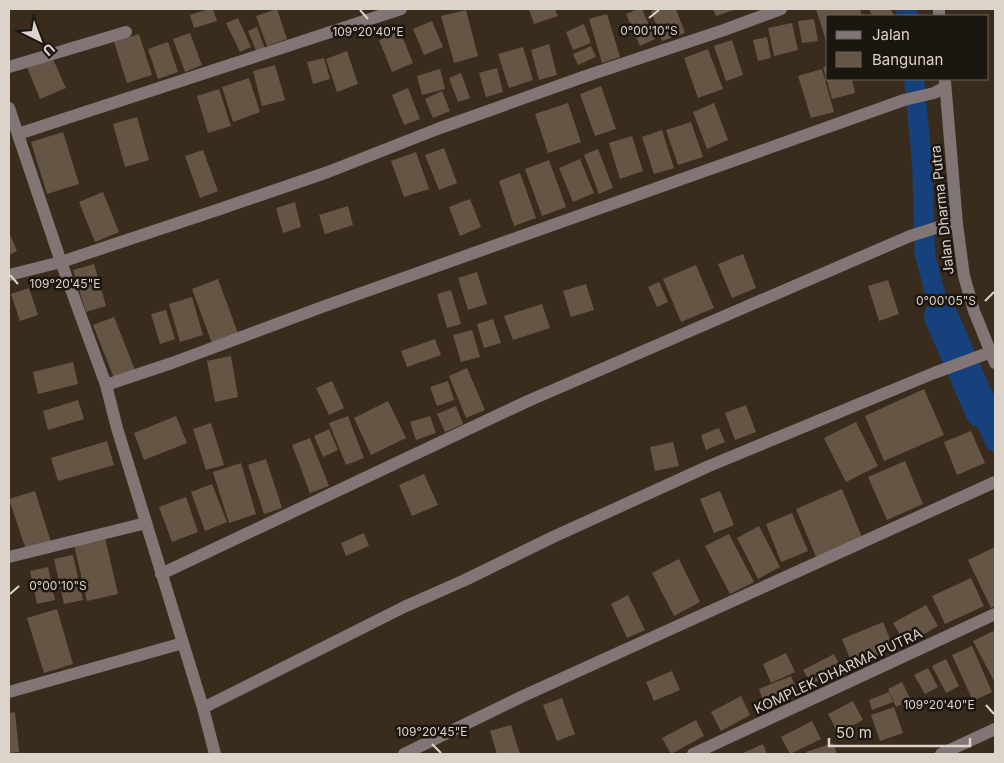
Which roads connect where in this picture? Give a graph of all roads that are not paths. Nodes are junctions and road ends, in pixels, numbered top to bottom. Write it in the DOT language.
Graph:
graph roads {
  1 [pos="401,9"];
  2 [pos="781,9"];
  3 [pos="126,32"];
  4 [pos="9,67"];
  5 [pos="941,86"];
  6 [pos="9,108"];
  7 [pos="18,134"];
  8 [pos="952,224"];
  9 [pos="61,262"];
  10 [pos="9,275"];
  11 [pos="989,358"];
  12 [pos="106,385"];
  13 [pos="995,483"];
  14 [pos="146,523"];
  15 [pos="9,557"];
  16 [pos="161,574"];
  17 [pos="995,614"];
  18 [pos="182,644"];
  19 [pos="9,692"];
  20 [pos="203,708"];
  21 [pos="995,728"];
  22 [pos="215,754"];
  23 [pos="404,754"];
  24 [pos="693,754"];
  25 [pos="941,754"];
  1 -- 7 [label="street"];
  2 -- 9 [label="street"];
  3 -- 4 [label="street"];
  5 -- 8 [label="street, Jalan Dharma Putra"];
  5 -- 12 [label="street"];
  6 -- 7 [label="street"];
  7 -- 9 [label="street"];
  8 -- 11 [label="street, Jalan Dharma Putra"];
  8 -- 16 [label="street"];
  9 -- 10 [label="street"];
  9 -- 12 [label="street"];
  11 -- 20 [label="street"];
  12 -- 14 [label="street"];
  13 -- 23 [label="street"];
  14 -- 15 [label="street"];
  14 -- 16 [label="street"];
  16 -- 18 [label="street"];
  17 -- 24 [label="street, KOMPLEK DHARMA PUTRA"];
  18 -- 19 [label="street"];
  18 -- 20 [label="street"];
  20 -- 22 [label="street"];
  21 -- 25 [label="street"];
}
